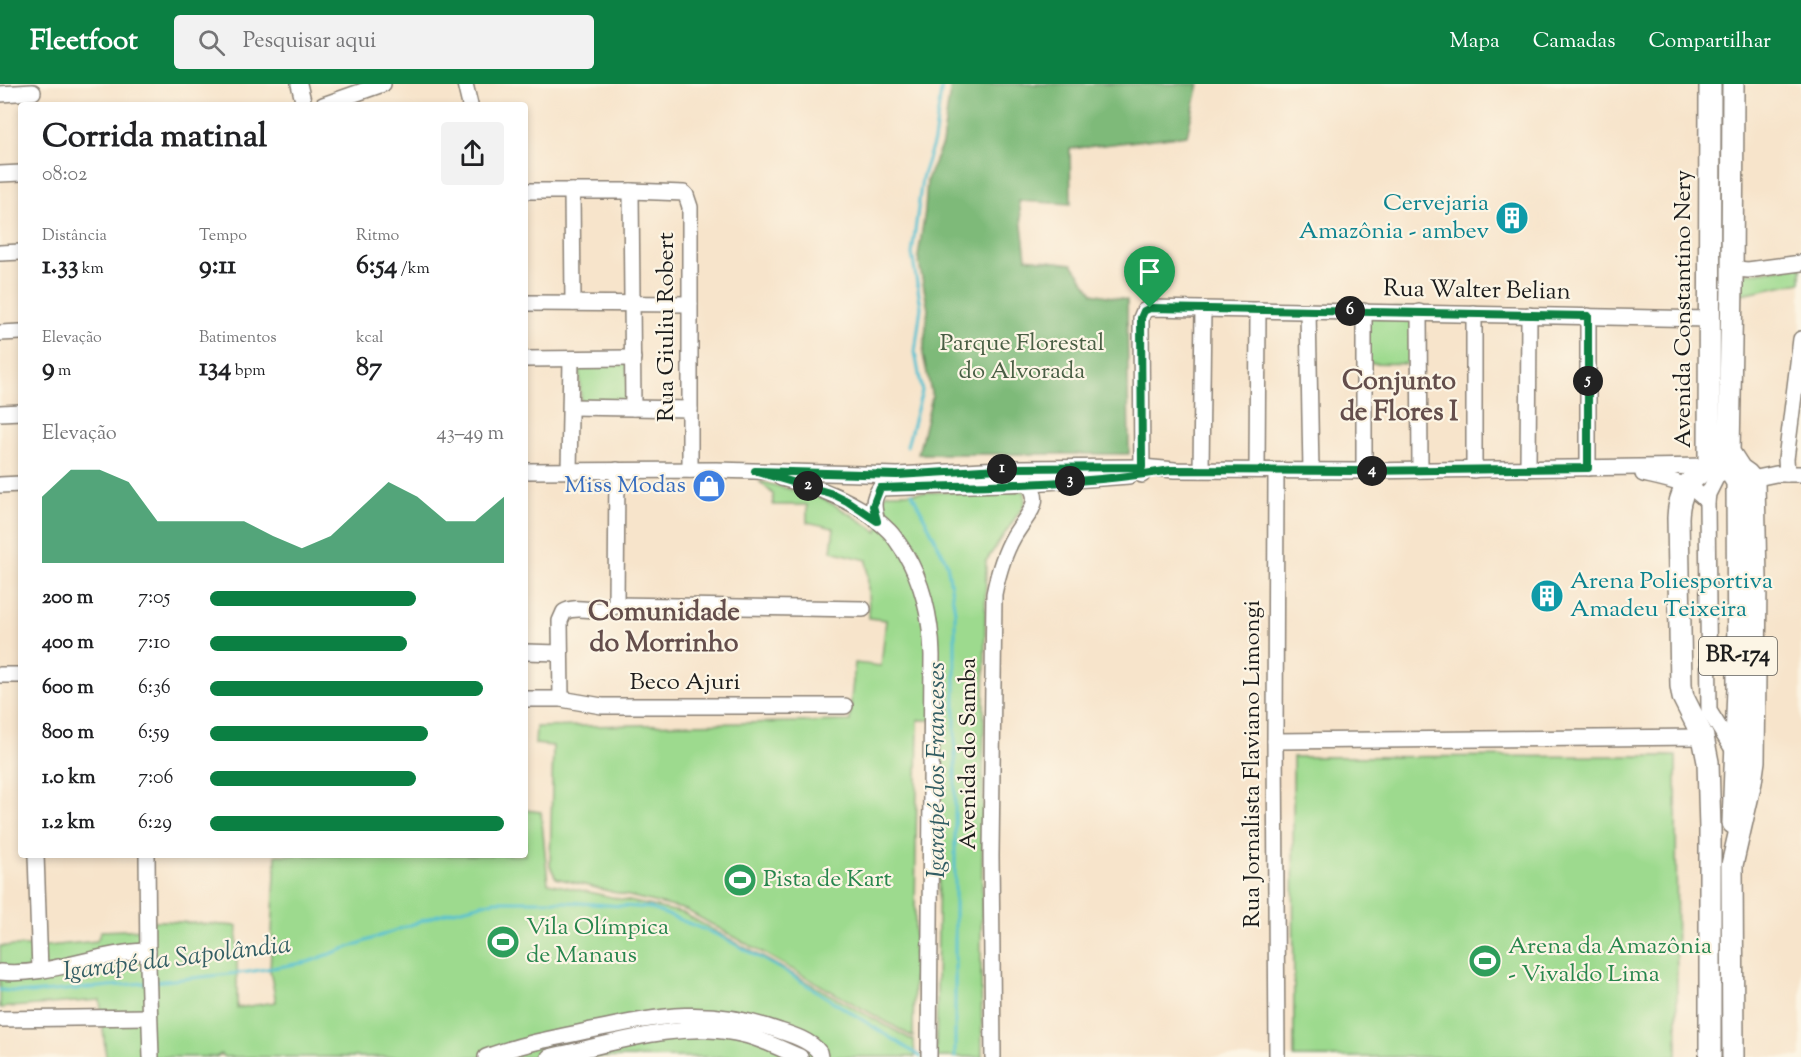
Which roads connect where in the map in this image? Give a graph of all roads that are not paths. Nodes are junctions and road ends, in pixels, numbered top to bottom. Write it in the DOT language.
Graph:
graph roads {
  1 [pos="299,84"];
  2 [pos="382,84"];
  3 [pos="465,84"];
  4 [pos="1710,84"];
  5 [pos="1733,84"];
  6 [pos="0,94"];
  7 [pos="33,94"];
  8 [pos="303,102"];
  9 [pos="331,102"];
  10 [pos="469,102"];
  11 [pos="18,173"];
  12 [pos="0,174"];
  13 [pos="528,191"];
  14 [pos="572,191"];
  15 [pos="631,191"];
  16 [pos="18,252"];
  17 [pos="0,253"];
  18 [pos="1732,262"];
  19 [pos="1801,263"];
  20 [pos="528,303"];
  21 [pos="573,303"];
  22 [pos="632,303"];
  23 [pos="690,304"];
  24 [pos="1203,309"];
  25 [pos="1258,310"];
  26 [pos="1308,311"];
  27 [pos="1364,312"];
  28 [pos="1419,312"];
  29 [pos="1474,314"];
  30 [pos="1529,315"];
  31 [pos="1588,316"];
  32 [pos="1709,319"];
  33 [pos="18,332"];
  34 [pos="0,333"];
  35 [pos="1801,339"];
  36 [pos="571,358"];
  37 [pos="633,358"];
  38 [pos="528,359"];
  39 [pos="1799,377"];
  40 [pos="571,407"];
  41 [pos="633,408"];
  42 [pos="690,409"];
  43 [pos="18,412"];
  44 [pos="0,413"];
  45 [pos="1720,462"];
  46 [pos="1794,466"];
  47 [pos="1016,468"];
  48 [pos="1588,468"];
  49 [pos="1609,468"];
  50 [pos="617,470"];
  51 [pos="690,470"];
  52 [pos="1201,470"];
  53 [pos="1257,470"];
  54 [pos="1420,470"];
  55 [pos="1474,470"];
  56 [pos="1528,470"];
  57 [pos="528,471"];
  58 [pos="569,471"];
  59 [pos="755,471"];
  60 [pos="1142,471"];
  61 [pos="1276,471"];
  62 [pos="1311,471"];
  63 [pos="1364,471"];
  64 [pos="897,475"];
  65 [pos="1752,479"];
  66 [pos="932,480"];
  67 [pos="1030,483"];
  68 [pos="18,484"];
  69 [pos="0,485"];
  70 [pos="1687,486"];
  71 [pos="880,488"];
  72 [pos="1707,502"];
  73 [pos="877,521"];
  74 [pos="616,605"];
  75 [pos="863,609"];
  76 [pos="528,652"];
  77 [pos="560,653"];
  78 [pos="0,675"];
  79 [pos="18,675"];
  80 [pos="528,699"];
  81 [pos="561,699"];
  82 [pos="845,706"];
  83 [pos="1702,737"];
  84 [pos="1275,741"];
  85 [pos="1734,751"];
  86 [pos="36,858"];
  87 [pos="147,858"];
  88 [pos="1732,865"];
  89 [pos="148,958"];
  90 [pos="40,970"];
  91 [pos="0,972"];
  92 [pos="148,1017"];
  93 [pos="0,1019"];
  94 [pos="667,1024"];
  95 [pos="572,1034"];
  96 [pos="576,1052"];
  97 [pos="151,1057"];
  98 [pos="486,1057"];
  99 [pos="549,1057"];
  100 [pos="800,1057"];
  101 [pos="820,1057"];
  102 [pos="929,1057"];
  103 [pos="993,1057"];
  104 [pos="1277,1057"];
  105 [pos="1710,1057"];
  106 [pos="1733,1057"];
  1 -- 8 [label="street"];
  2 -- 9 [label="street"];
  3 -- 10 [label="street"];
  4 -- 32 [label="highway, Avenida Constantino Nery"];
  5 -- 18 [label="highway, Avenida Constantino Nery"];
  6 -- 7 [label="street"];
  11 -- 12 [label="street"];
  13 -- 14 [label="street"];
  14 -- 15 [label="street"];
  14 -- 21 [label="street"];
  15 -- 22 [label="street"];
  15 -- 23 [label="street, Rua Giuliu Robert"];
  16 -- 17 [label="street"];
  18 -- 19 [label="street"];
  18 -- 45 [label="highway, Avenida Constantino Nery"];
  20 -- 21 [label="street"];
  21 -- 22 [label="street"];
  22 -- 23 [label="street"];
  22 -- 37 [label="street"];
  23 -- 42 [label="street, Rua Giuliu Robert"];
  24 -- 25 [label="street, Rua Walter Belian"];
  24 -- 52 [label="street"];
  24 -- 60 [label="street, Rua Walter Belian"];
  25 -- 26 [label="street, Rua Walter Belian"];
  25 -- 53 [label="street"];
  26 -- 27 [label="street, Rua Walter Belian"];
  26 -- 62 [label="street"];
  27 -- 28 [label="street, Rua Walter Belian"];
  27 -- 63 [label="street"];
  28 -- 29 [label="street, Rua Walter Belian"];
  28 -- 54 [label="street"];
  29 -- 30 [label="street, Rua Walter Belian"];
  29 -- 55 [label="street"];
  30 -- 31 [label="street, Rua Walter Belian"];
  30 -- 56 [label="street"];
  31 -- 32 [label="street, Rua Walter Belian"];
  31 -- 48 [label="street"];
  32 -- 45 [label="highway, Avenida Constantino Nery"];
  33 -- 34 [label="street"];
  35 -- 39 [label="street"];
  36 -- 37 [label="street"];
  36 -- 38 [label="street"];
  36 -- 40 [label="street"];
  37 -- 41 [label="street"];
  39 -- 46 [label="street"];
  40 -- 41 [label="street"];
  40 -- 58 [label="street"];
  41 -- 42 [label="street"];
  42 -- 51 [label="street, Rua Giuliu Robert"];
  43 -- 44 [label="street"];
  45 -- 49 [label="street"];
  45 -- 65 [label="highway"];
  45 -- 70 [label="highway, Avenida Constantino Nery"];
  45 -- 72 [label="street"];
  45 -- 85 [label="highway, BR-174"];
  46 -- 65 [label="street"];
  47 -- 60 [label="street"];
  47 -- 66 [label="street"];
  47 -- 67 [label="street"];
  48 -- 49 [label="street"];
  48 -- 56 [label="street"];
  49 -- 70 [label="street"];
  50 -- 51 [label="street"];
  50 -- 58 [label="street"];
  50 -- 74 [label="street"];
  51 -- 59 [label="street"];
  52 -- 53 [label="street"];
  52 -- 60 [label="street"];
  53 -- 61 [label="street"];
  54 -- 55 [label="street"];
  54 -- 63 [label="street"];
  55 -- 56 [label="street"];
  57 -- 58 [label="street"];
  59 -- 64 [label="street"];
  59 -- 73 [label="street"];
  60 -- 67 [label="street"];
  61 -- 62 [label="street"];
  61 -- 84 [label="street, Rua Jornalista Flaviano Limongi"];
  62 -- 63 [label="street"];
  64 -- 66 [label="street"];
  64 -- 71 [label="street"];
  65 -- 88 [label="highway"];
  66 -- 67 [label="street"];
  66 -- 71 [label="street"];
  67 -- 103 [label="street, Avenida do Samba"];
  68 -- 69 [label="street"];
  70 -- 72 [label="street"];
  70 -- 83 [label="highway, BR-174"];
  71 -- 73 [label="street"];
  72 -- 85 [label="street"];
  73 -- 102 [label="street"];
  74 -- 75 [label="street"];
  74 -- 77 [label="street"];
  76 -- 77 [label="street"];
  77 -- 81 [label="street"];
  78 -- 79 [label="street"];
  80 -- 81 [label="street, Beco Ajuri"];
  81 -- 82 [label="street, Beco Ajuri"];
  83 -- 84 [label="street"];
  83 -- 105 [label="highway, BR-174"];
  84 -- 104 [label="street, Rua Jornalista Flaviano Limongi"];
  85 -- 88 [label="highway, BR-174"];
  86 -- 90 [label="street"];
  87 -- 89 [label="street"];
  88 -- 106 [label="highway, BR-174"];
  89 -- 90 [label="street"];
  89 -- 92 [label="street"];
  90 -- 91 [label="street"];
  92 -- 93 [label="street"];
  92 -- 97 [label="street"];
  94 -- 95 [label="street"];
  94 -- 96 [label="street"];
  94 -- 100 [label="street"];
  94 -- 101 [label="street"];
  95 -- 96 [label="street"];
  95 -- 98 [label="street"];
  96 -- 99 [label="street"];
}
